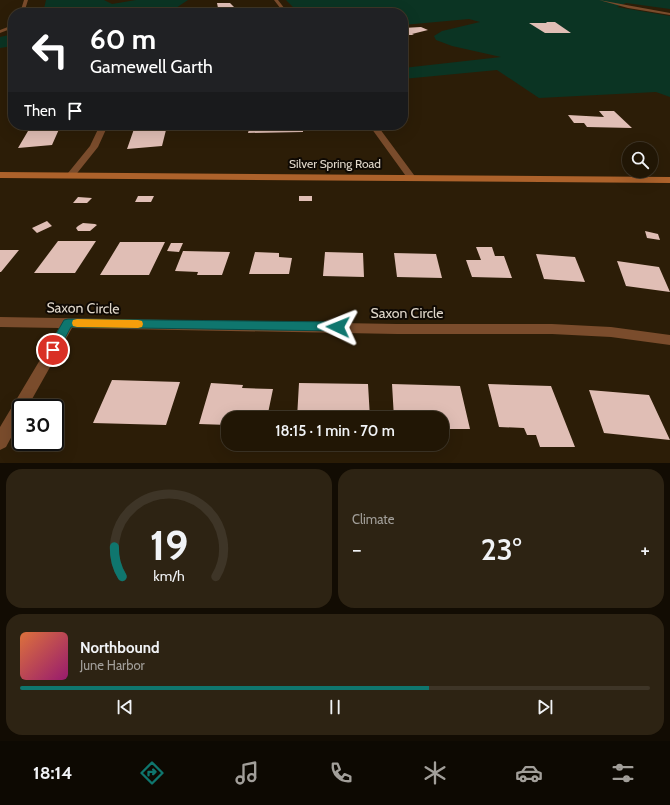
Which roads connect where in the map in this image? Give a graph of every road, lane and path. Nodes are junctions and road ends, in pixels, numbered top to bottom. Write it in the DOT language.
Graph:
graph roads {
  1 [pos="276,0"];
  2 [pos="600,0"];
  3 [pos="282,8"];
  4 [pos="670,14"];
  5 [pos="102,130"];
  6 [pos="377,130"];
  7 [pos="0,175"];
  8 [pos="71,175"];
  9 [pos="411,177"];
  10 [pos="670,180"];
  11 [pos="0,322"];
  12 [pos="68,323"];
  13 [pos="670,340"];
  14 [pos="0,442"];
  1 -- 3 [label="street"];
  2 -- 4 [label="street"];
  5 -- 8 [label="street"];
  6 -- 9 [label="street"];
  7 -- 8 [label="main road, Silver Spring Road"];
  8 -- 9 [label="main road, Silver Spring Road"];
  9 -- 10 [label="main road, Silver Spring Road"];
  11 -- 12 [label="street, Saxon Circle"];
  12 -- 13 [label="street, Saxon Circle"];
  12 -- 14 [label="street"];
}
